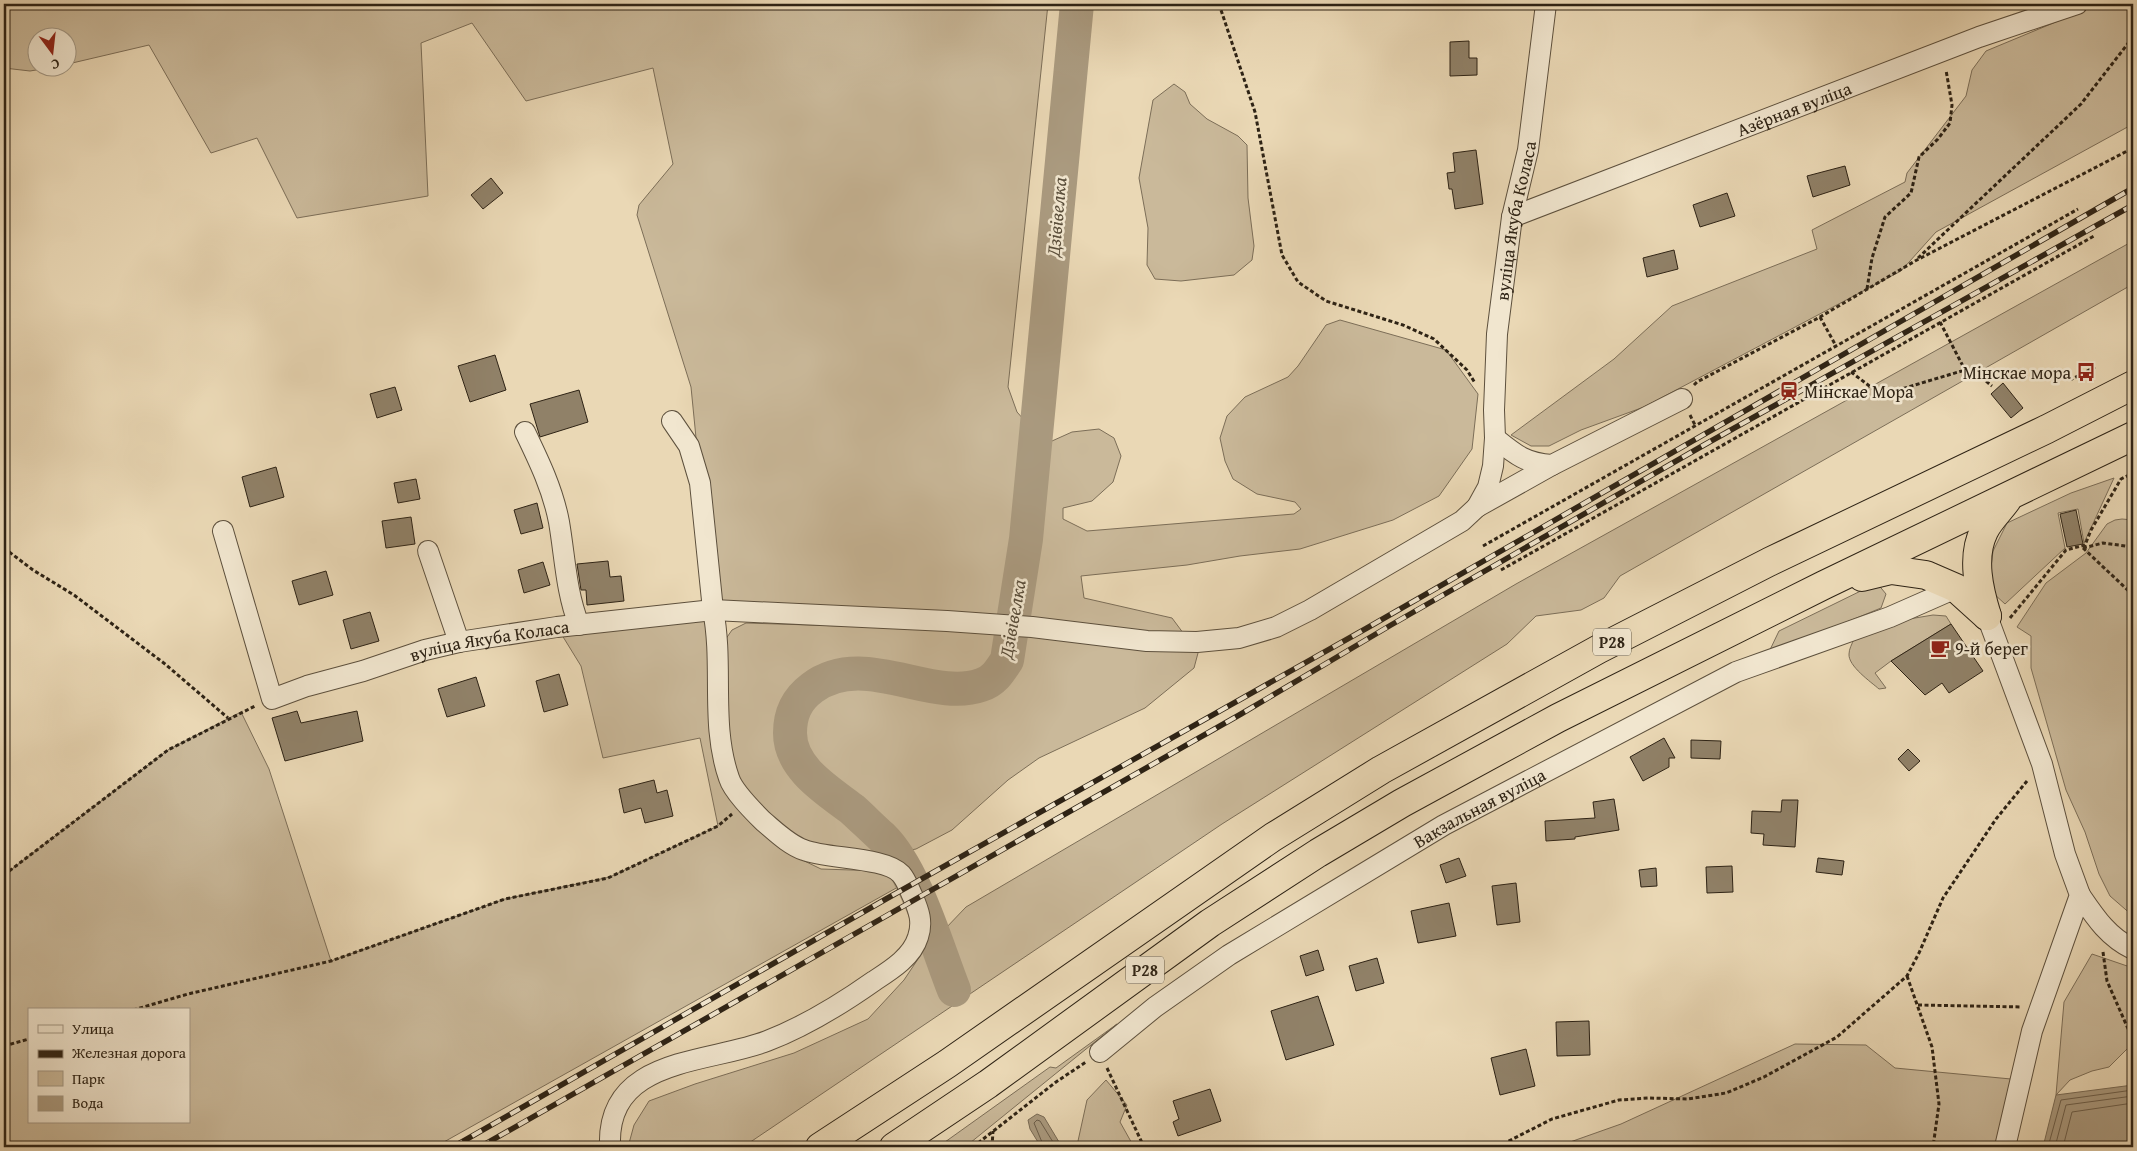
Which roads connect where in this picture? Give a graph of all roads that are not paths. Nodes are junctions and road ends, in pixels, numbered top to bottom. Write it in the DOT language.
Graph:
graph roads {
  1 [pos="1546,4"];
  2 [pos="2077,4"];
  3 [pos="1512,217"];
  4 [pos="2133,385"];
  5 [pos="1682,399"];
  6 [pos="672,421"];
  7 [pos="525,432"];
  8 [pos="2133,436"];
  9 [pos="1495,438"];
  10 [pos="1552,465"];
  11 [pos="2010,496"];
  12 [pos="1477,507"];
  13 [pos="223,531"];
  14 [pos="428,551"];
  15 [pos="1824,586"];
  16 [pos="1956,588"];
  17 [pos="713,610"];
  18 [pos="579,625"];
  19 [pos="1991,626"];
  20 [pos="458,642"];
  21 [pos="2080,895"];
  22 [pos="2133,949"];
  23 [pos="1100,1052"];
  24 [pos="610,1147"];
  25 [pos="820,1147"];
  26 [pos="894,1147"];
  27 [pos="2006,1147"];
  1 -- 3 [label="street, вуліца Якуба Коласа"];
  2 -- 3 [label="street, Азёрная вуліца"];
  3 -- 9 [label="street, вуліца Якуба Коласа"];
  4 -- 25 [label="highway, Р28"];
  5 -- 10 [label="street"];
  6 -- 17 [label="street"];
  7 -- 18 [label="street"];
  8 -- 11 [label="highway, Р28"];
  9 -- 10 [label="street"];
  9 -- 12 [label="street, вуліца Якуба Коласа"];
  10 -- 12 [label="street"];
  11 -- 15 [label="highway, Р28"];
  11 -- 19 [label="highway"];
  12 -- 17 [label="street, вуліца Якуба Коласа"];
  13 -- 20 [label="street, вуліца Якуба Коласа"];
  14 -- 20 [label="street"];
  15 -- 16 [label="highway"];
  15 -- 26 [label="highway, Р28"];
  16 -- 19 [label="highway"];
  16 -- 23 [label="street, Вакзальная вуліца"];
  17 -- 18 [label="street, вуліца Якуба Коласа"];
  17 -- 24 [label="street"];
  18 -- 20 [label="street, вуліца Якуба Коласа"];
  19 -- 21 [label="street"];
  21 -- 22 [label="street"];
  21 -- 27 [label="street"];
}
